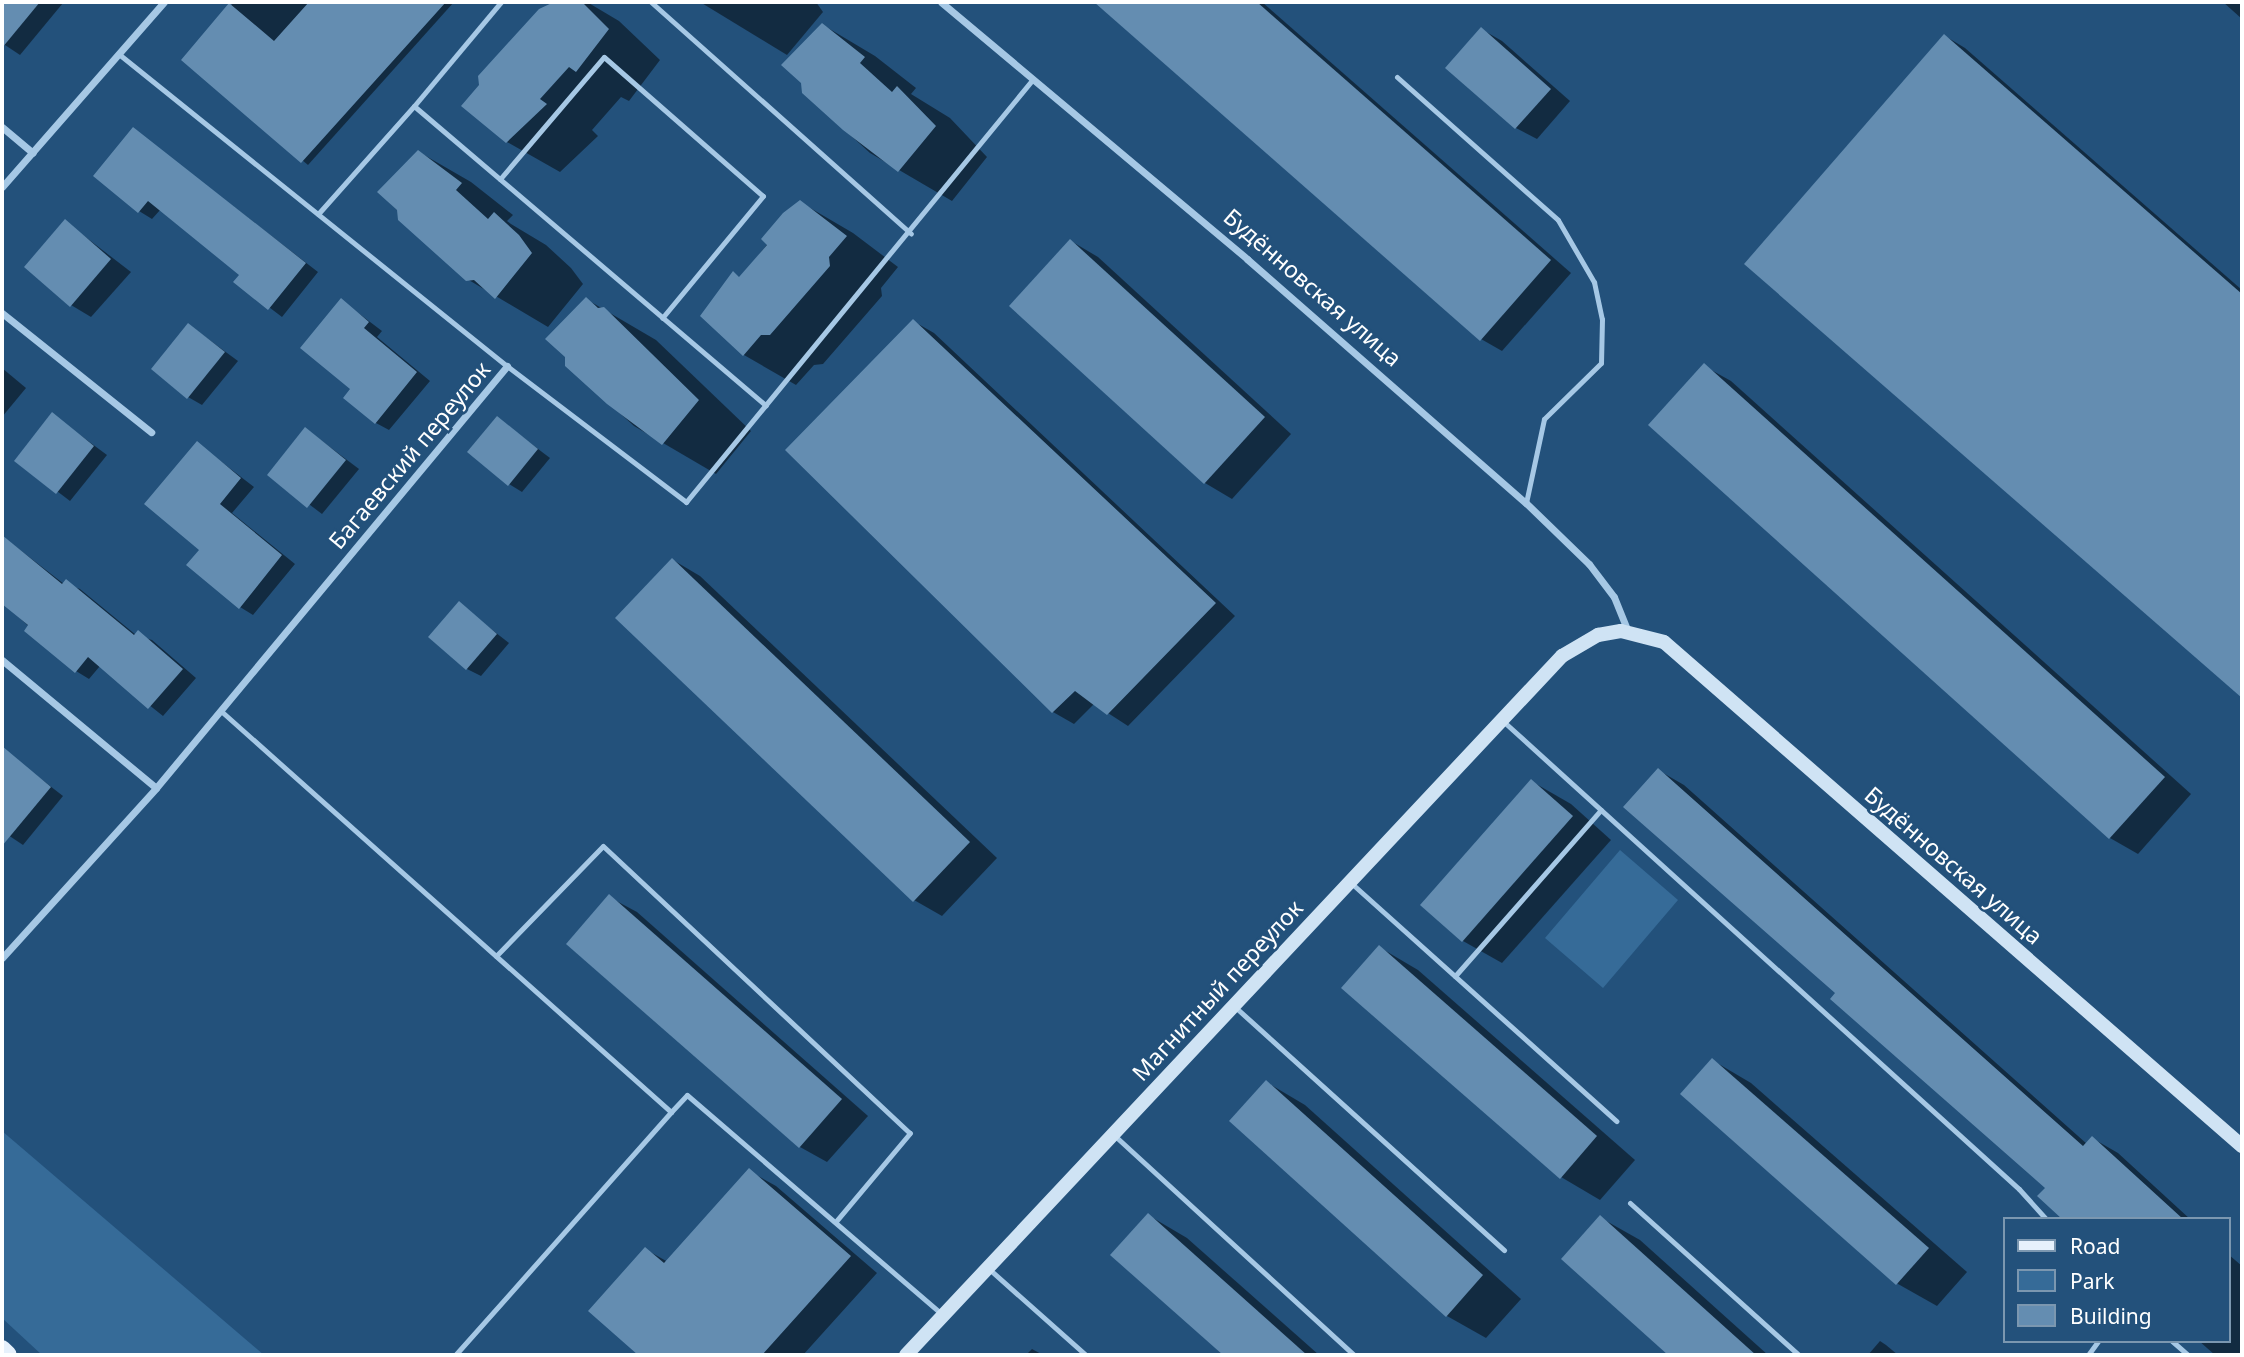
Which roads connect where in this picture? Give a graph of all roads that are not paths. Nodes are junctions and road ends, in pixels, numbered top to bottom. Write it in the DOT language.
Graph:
graph roads {
  1 [pos="164,2"];
  2 [pos="501,2"];
  3 [pos="651,2"];
  4 [pos="941,2"];
  5 [pos="120,55"];
  6 [pos="1397,77"];
  7 [pos="1033,79"];
  8 [pos="414,106"];
  9 [pos="2,127"];
  10 [pos="33,153"];
  11 [pos="500,179"];
  12 [pos="2,187"];
  13 [pos="318,214"];
  14 [pos="911,234"];
  15 [pos="2,313"];
  16 [pos="663,318"];
  17 [pos="507,366"];
  18 [pos="766,407"];
  19 [pos="150,432"];
  20 [pos="1527,503"];
  21 [pos="1628,631"];
  22 [pos="1562,656"];
  23 [pos="2,660"];
  24 [pos="221,711"];
  25 [pos="1502,720"];
  26 [pos="156,788"];
  27 [pos="1601,810"];
  28 [pos="1350,882"];
  29 [pos="496,956"];
  30 [pos="2,958"];
  31 [pos="1455,976"];
  32 [pos="1234,1006"];
  33 [pos="671,1112"];
  34 [pos="1616,1121"];
  35 [pos="1113,1134"];
  36 [pos="2242,1146"];
  37 [pos="1630,1203"];
  38 [pos="2044,1217"];
  39 [pos="837,1220"];
  40 [pos="1504,1250"];
  41 [pos="988,1267"];
  42 [pos="943,1315"];
  43 [pos="2174,1343"];
  44 [pos="2,1349"];
  45 [pos="8,1355"];
  46 [pos="455,1355"];
  47 [pos="906,1355"];
  48 [pos="1086,1355"];
  49 [pos="1354,1355"];
  50 [pos="1799,1355"];
  51 [pos="2188,1355"];
  1 -- 5 [label="street"];
  2 -- 8 [label="lane"];
  3 -- 14 [label="lane"];
  4 -- 7 [label="street, Будённовская улица"];
  5 -- 10 [label="street"];
  5 -- 13 [label="lane, Багаевский переулок"];
  6 -- 20 [label="lane"];
  7 -- 14 [label="lane"];
  7 -- 20 [label="street, Будённовская улица"];
  8 -- 11 [label="lane"];
  8 -- 13 [label="lane"];
  9 -- 10 [label="street"];
  10 -- 12 [label="street"];
  11 -- 16 [label="lane"];
  11 -- 16 [label="lane"];
  13 -- 17 [label="lane, Багаевский переулок"];
  14 -- 18 [label="lane"];
  15 -- 19 [label="street"];
  16 -- 18 [label="lane"];
  17 -- 18 [label="lane"];
  17 -- 24 [label="street, Багаевский переулок"];
  20 -- 21 [label="street, Будённовская улица"];
  21 -- 22 [label="main road, Будённовская улица"];
  21 -- 36 [label="main road, Будённовская улица"];
  22 -- 25 [label="main road, Магнитный переулок"];
  23 -- 26 [label="street"];
  24 -- 26 [label="street, Багаевский переулок"];
  24 -- 29 [label="lane"];
  25 -- 27 [label="lane"];
  25 -- 28 [label="main road, Магнитный переулок"];
  26 -- 30 [label="street, Багаевский переулок"];
  27 -- 31 [label="lane"];
  27 -- 38 [label="lane"];
  28 -- 31 [label="lane"];
  28 -- 32 [label="main road, Магнитный переулок"];
  29 -- 33 [label="lane"];
  29 -- 39 [label="lane"];
  31 -- 34 [label="lane"];
  32 -- 35 [label="main road, Магнитный переулок"];
  32 -- 40 [label="lane"];
  33 -- 39 [label="lane"];
  33 -- 46 [label="lane"];
  35 -- 41 [label="main road, Магнитный переулок"];
  35 -- 49 [label="lane"];
  37 -- 50 [label="lane"];
  39 -- 42 [label="lane"];
  41 -- 42 [label="main road, Магнитный переулок"];
  41 -- 48 [label="lane"];
  42 -- 47 [label="main road, Магнитный переулок"];
  43 -- 51 [label="lane"];
  44 -- 45 [label="main road"];
}
